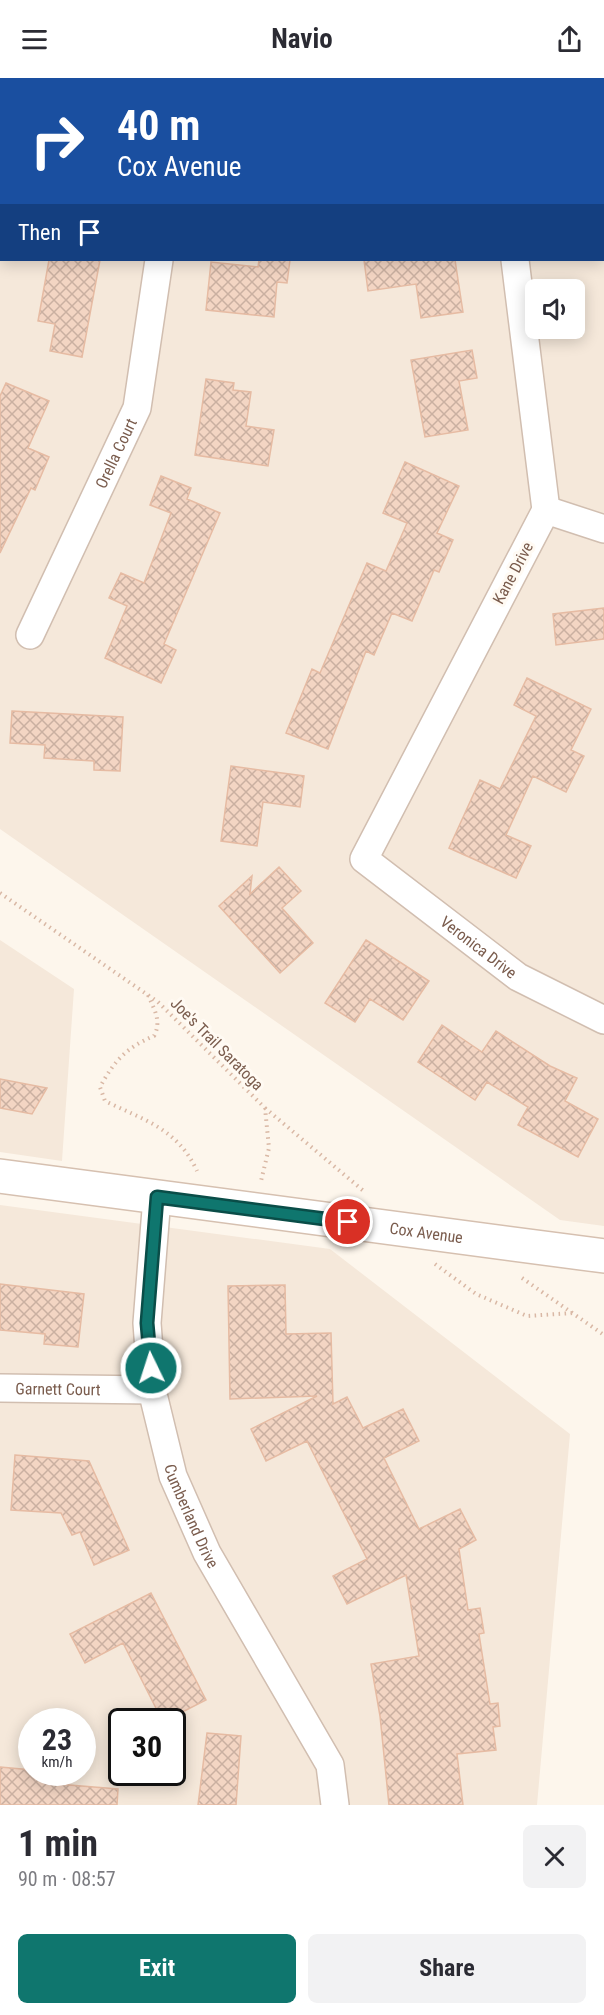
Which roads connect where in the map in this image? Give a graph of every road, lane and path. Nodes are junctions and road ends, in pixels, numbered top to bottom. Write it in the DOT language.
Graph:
graph roads {
  1 [pos="159,261"];
  2 [pos="515,261"];
  3 [pos="546,510"];
  4 [pos="604,529"];
  5 [pos="30,634"];
  6 [pos="364,859"];
  7 [pos="0,893"];
  8 [pos="147,995"];
  9 [pos="604,1020"];
  10 [pos="199,1175"];
  11 [pos="0,1176"];
  12 [pos="260,1182"];
  13 [pos="157,1197"];
  14 [pos="604,1256"];
  15 [pos="522,1278"];
  16 [pos="604,1335"];
  17 [pos="0,1388"];
  18 [pos="152,1390"];
  19 [pos="335,1805"];
  1 -- 5 [label="street, Orella Court"];
  2 -- 3 [label="street"];
  3 -- 4 [label="street"];
  3 -- 6 [label="street, Kane Drive"];
  6 -- 9 [label="street, Veronica Drive"];
  7 -- 8 [label="path, Joe's Trail Saratoga"];
  8 -- 10 [label="path, Joe's Trail Saratoga"];
  8 -- 12 [label="path, Joe's Trail Saratoga"];
  11 -- 13 [label="main road, Cox Avenue"];
  13 -- 14 [label="main road, Cox Avenue"];
  13 -- 18 [label="street, Cumberland Drive"];
  15 -- 16 [label="path"];
  17 -- 18 [label="street, Garnett Court"];
  18 -- 19 [label="street, Cumberland Drive"];
}
